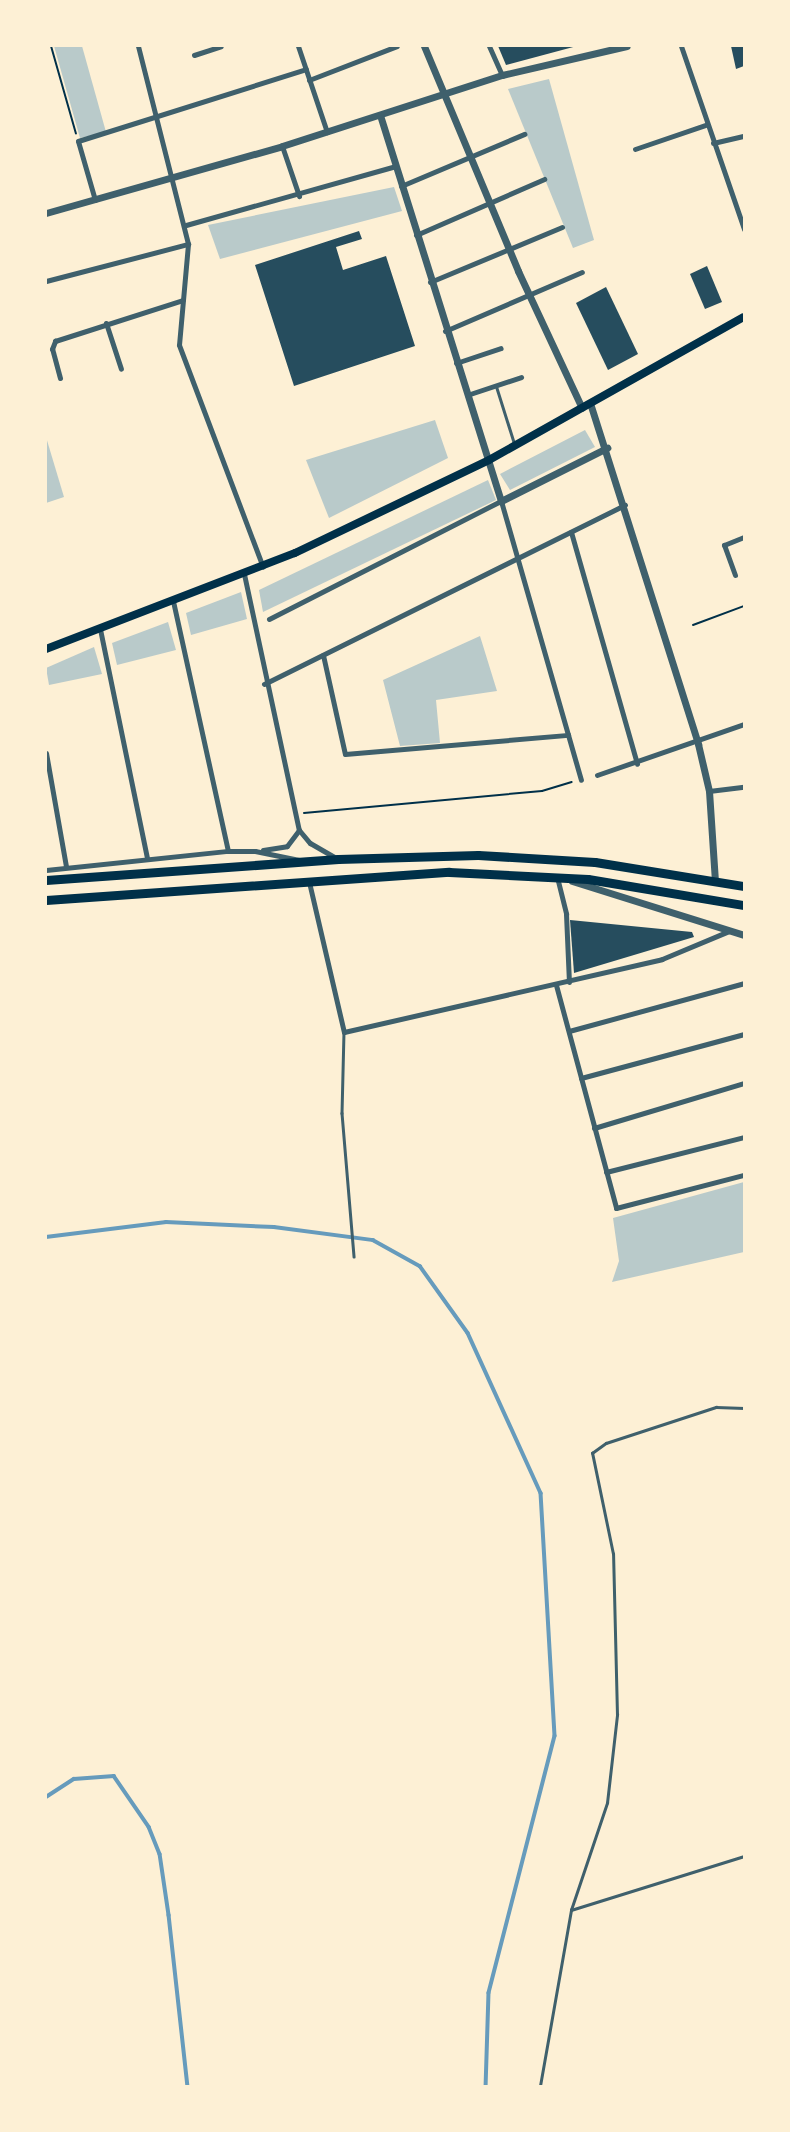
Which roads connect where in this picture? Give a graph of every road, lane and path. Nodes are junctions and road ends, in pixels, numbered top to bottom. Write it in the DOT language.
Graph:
graph roads {
  1 [pos="51,46"];
  2 [pos="138,46"];
  3 [pos="221,46"];
  4 [pos="298,46"];
  5 [pos="397,46"];
  6 [pos="424,46"];
  7 [pos="489,46"];
  8 [pos="627,46"];
  9 [pos="681,46"];
  10 [pos="194,55"];
  11 [pos="306,69"];
  12 [pos="502,75"];
  13 [pos="309,80"];
  14 [pos="443,94"];
  15 [pos="380,115"];
  16 [pos="158,120"];
  17 [pos="705,125"];
  18 [pos="327,132"];
  19 [pos="524,134"];
  20 [pos="744,136"];
  21 [pos="78,141"];
  22 [pos="713,144"];
  23 [pos="282,146"];
  24 [pos="635,149"];
  25 [pos="470,157"];
  26 [pos="396,166"];
  27 [pos="174,179"];
  28 [pos="544,179"];
  29 [pos="401,186"];
  30 [pos="299,196"];
  31 [pos="95,200"];
  32 [pos="489,203"];
  33 [pos="46,213"];
  34 [pos="186,225"];
  35 [pos="562,227"];
  36 [pos="744,229"];
  37 [pos="416,236"];
  38 [pos="188,244"];
  39 [pos="509,249"];
  40 [pos="582,272"];
  41 [pos="46,281"];
  42 [pos="430,282"];
  43 [pos="529,295"];
  44 [pos="183,300"];
  45 [pos="744,317"];
  46 [pos="106,323"];
  47 [pos="445,331"];
  48 [pos="48,346"];
  49 [pos="501,348"];
  50 [pos="456,363"];
  51 [pos="121,369"];
  52 [pos="521,377"];
  53 [pos="60,378"];
  54 [pos="496,386"];
  55 [pos="467,395"];
  56 [pos="586,406"];
  57 [pos="515,446"];
  58 [pos="607,448"];
  59 [pos="489,460"];
  60 [pos="501,501"];
  61 [pos="625,505"];
  62 [pos="572,531"];
  63 [pos="744,537"];
  64 [pos="518,558"];
  65 [pos="263,567"];
  66 [pos="244,574"];
  67 [pos="735,575"];
  68 [pos="173,601"];
  69 [pos="744,606"];
  70 [pos="269,619"];
  71 [pos="693,625"];
  72 [pos="100,629"];
  73 [pos="46,649"];
  74 [pos="323,655"];
  75 [pos="264,684"];
  76 [pos="744,724"];
  77 [pos="568,735"];
  78 [pos="698,744"];
  79 [pos="46,753"];
  80 [pos="637,764"];
  81 [pos="597,775"];
  82 [pos="581,780"];
  83 [pos="744,787"];
  84 [pos="709,791"];
  85 [pos="296,814"];
  86 [pos="299,830"];
  87 [pos="228,851"];
  88 [pos="255,851"];
  89 [pos="147,857"];
  90 [pos="338,859"];
  91 [pos="304,862"];
  92 [pos="66,866"];
  93 [pos="46,870"];
  94 [pos="557,877"];
  95 [pos="309,879"];
  96 [pos="46,880"];
  97 [pos="716,881"];
  98 [pos="744,886"];
  99 [pos="46,900"];
  100 [pos="744,905"];
  101 [pos="729,931"];
  102 [pos="744,936"];
  103 [pos="569,982"];
  104 [pos="744,983"];
  105 [pos="556,985"];
  106 [pos="569,1031"];
  107 [pos="344,1032"];
  108 [pos="744,1034"];
  109 [pos="581,1078"];
  110 [pos="744,1083"];
  111 [pos="594,1128"];
  112 [pos="744,1137"];
  113 [pos="606,1172"];
  114 [pos="744,1175"];
  115 [pos="354,1257"];
  116 [pos="744,1408"];
  117 [pos="744,1856"];
  118 [pos="571,1910"];
  119 [pos="540,2087"];
  1 -- 21 [label="path"];
  2 -- 16 [label="street"];
  3 -- 10 [label="street"];
  4 -- 11 [label="street"];
  5 -- 13 [label="street"];
  6 -- 14 [label="street"];
  7 -- 12 [label="street"];
  8 -- 12 [label="street"];
  9 -- 17 [label="street"];
  11 -- 13 [label="street"];
  11 -- 16 [label="street"];
  12 -- 14 [label="street"];
  13 -- 18 [label="street"];
  14 -- 15 [label="street"];
  14 -- 25 [label="street"];
  15 -- 18 [label="street"];
  15 -- 26 [label="street"];
  16 -- 21 [label="street"];
  16 -- 27 [label="street"];
  17 -- 22 [label="street"];
  17 -- 24 [label="street"];
  18 -- 23 [label="street"];
  19 -- 25 [label="street"];
  20 -- 22 [label="street"];
  21 -- 31 [label="street"];
  22 -- 36 [label="street"];
  23 -- 27 [label="street"];
  23 -- 30 [label="street"];
  25 -- 29 [label="street"];
  25 -- 32 [label="street"];
  26 -- 29 [label="street"];
  26 -- 30 [label="street"];
  27 -- 31 [label="street"];
  27 -- 34 [label="street"];
  28 -- 32 [label="street"];
  29 -- 37 [label="street"];
  30 -- 34 [label="street"];
  31 -- 33 [label="street"];
  32 -- 37 [label="street"];
  32 -- 39 [label="street"];
  34 -- 38 [label="street"];
  35 -- 39 [label="street"];
  37 -- 42 [label="street"];
  38 -- 41 [label="street"];
  38 -- 44 [label="street"];
  39 -- 42 [label="street"];
  39 -- 43 [label="street"];
  40 -- 43 [label="street"];
  42 -- 47 [label="street"];
  43 -- 47 [label="street"];
  43 -- 56 [label="street"];
  44 -- 46 [label="street"];
  44 -- 65 [label="street"];
  45 -- 56 [label="main road"];
  46 -- 48 [label="street"];
  46 -- 51 [label="street"];
  47 -- 50 [label="street"];
  48 -- 53 [label="street"];
  49 -- 50 [label="street"];
  50 -- 55 [label="street"];
  52 -- 54 [label="street"];
  54 -- 55 [label="street"];
  54 -- 57 [label="lane"];
  55 -- 59 [label="street"];
  56 -- 57 [label="main road"];
  56 -- 58 [label="street"];
  57 -- 59 [label="main road"];
  58 -- 60 [label="street"];
  58 -- 61 [label="street"];
  59 -- 60 [label="street"];
  59 -- 65 [label="main road"];
  60 -- 64 [label="street"];
  60 -- 70 [label="street"];
  61 -- 62 [label="street"];
  61 -- 78 [label="street"];
  62 -- 64 [label="street"];
  62 -- 80 [label="street"];
  63 -- 67 [label="street"];
  64 -- 74 [label="street"];
  64 -- 77 [label="street"];
  65 -- 66 [label="main road"];
  66 -- 68 [label="main road"];
  66 -- 75 [label="street"];
  68 -- 72 [label="main road"];
  68 -- 87 [label="street"];
  69 -- 71 [label="path"];
  72 -- 73 [label="main road"];
  72 -- 89 [label="street"];
  74 -- 75 [label="street"];
  74 -- 77 [label="street"];
  75 -- 85 [label="street"];
  76 -- 78 [label="street"];
  77 -- 82 [label="street"];
  78 -- 80 [label="street"];
  78 -- 84 [label="street"];
  79 -- 92 [label="street"];
  80 -- 81 [label="street"];
  82 -- 85 [label="path"];
  83 -- 84 [label="street"];
  84 -- 97 [label="street"];
  85 -- 86 [label="street"];
  86 -- 88 [label="street"];
  86 -- 90 [label="street"];
  87 -- 88 [label="street"];
  87 -- 89 [label="street"];
  88 -- 91 [label="street"];
  89 -- 92 [label="street"];
  90 -- 91 [label="main road"];
  90 -- 97 [label="main road"];
  91 -- 96 [label="main road"];
  92 -- 93 [label="street"];
  94 -- 95 [label="main road"];
  94 -- 100 [label="main road"];
  94 -- 101 [label="street"];
  94 -- 103 [label="street"];
  95 -- 99 [label="main road"];
  95 -- 107 [label="street"];
  97 -- 98 [label="main road"];
  101 -- 102 [label="street"];
  101 -- 103 [label="street"];
  103 -- 105 [label="street"];
  104 -- 106 [label="street"];
  105 -- 106 [label="street"];
  105 -- 107 [label="street"];
  106 -- 109 [label="street"];
  107 -- 115 [label="lane"];
  108 -- 109 [label="street"];
  109 -- 111 [label="street"];
  110 -- 111 [label="street"];
  111 -- 113 [label="street"];
  112 -- 113 [label="street"];
  113 -- 114 [label="street"];
  116 -- 118 [label="lane"];
  117 -- 118 [label="lane"];
  118 -- 119 [label="lane"];
}
